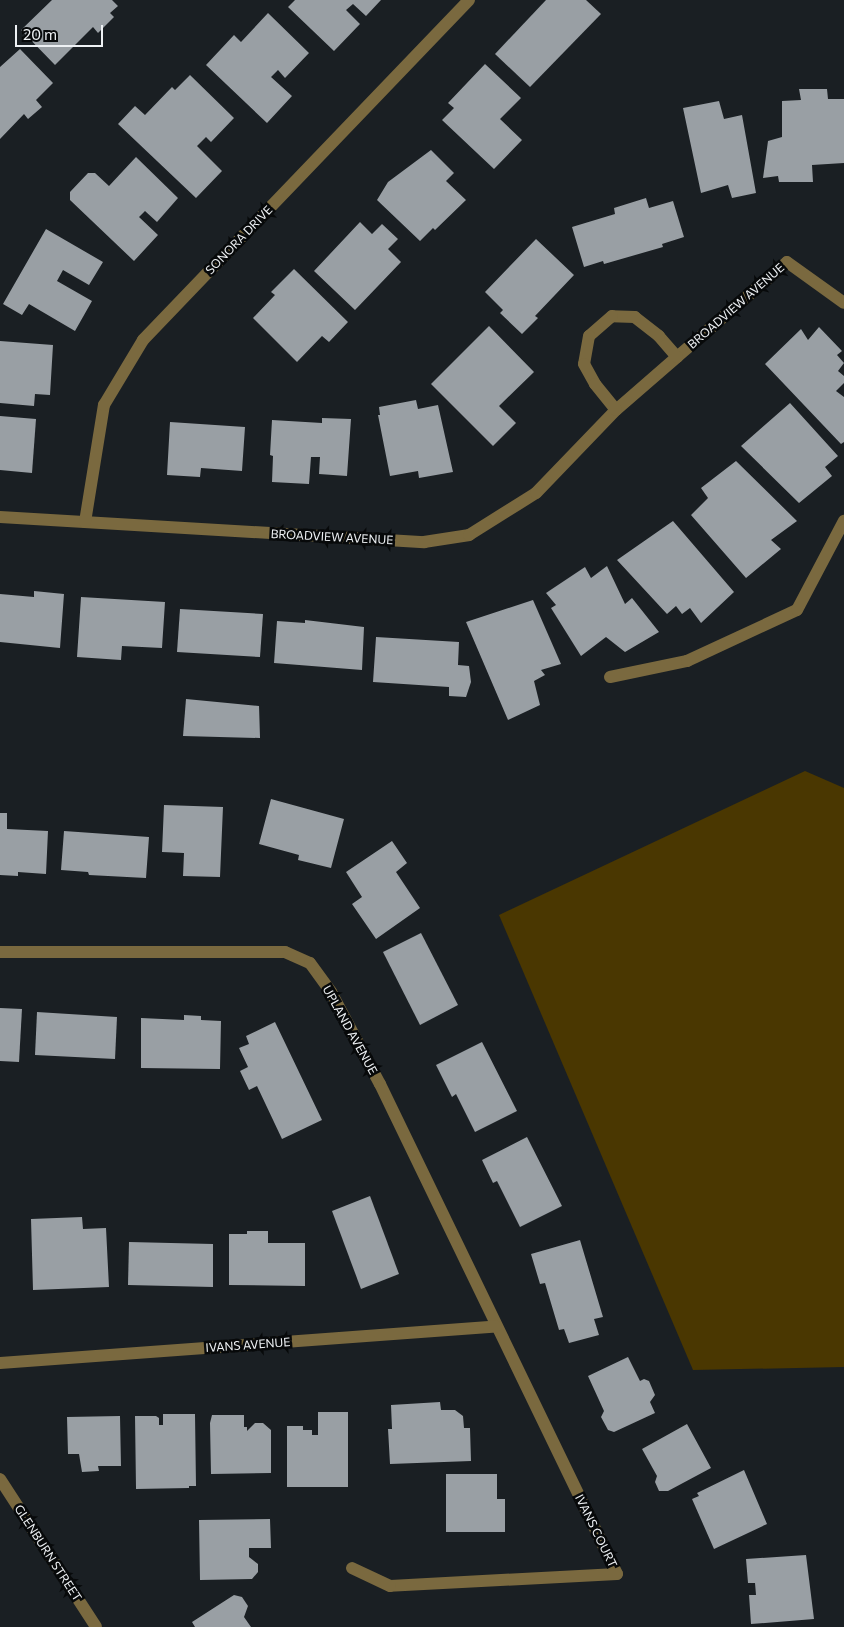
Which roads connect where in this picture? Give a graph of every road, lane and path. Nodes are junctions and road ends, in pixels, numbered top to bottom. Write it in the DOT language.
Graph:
graph roads {
  1 [pos="469,0"];
  2 [pos="844,304"];
  3 [pos="677,357"];
  4 [pos="616,410"];
  5 [pos="0,517"];
  6 [pos="844,521"];
  7 [pos="85,522"];
  8 [pos="610,677"];
  9 [pos="0,952"];
  10 [pos="496,1327"];
  11 [pos="0,1363"];
  12 [pos="0,1478"];
  13 [pos="352,1568"];
  14 [pos="96,1627"];
  1 -- 7 [label="street, SONORA DRIVE"];
  2 -- 3 [label="street, BROADVIEW AVENUE"];
  3 -- 4 [label="street, BROADVIEW AVENUE"];
  3 -- 4 [label="street, BROADVIEW AVENUE"];
  4 -- 7 [label="street, BROADVIEW AVENUE"];
  5 -- 7 [label="street, BROADVIEW AVENUE"];
  6 -- 8 [label="street"];
  9 -- 10 [label="street, UPLAND AVENUE"];
  10 -- 11 [label="street, IVANS AVENUE"];
  10 -- 13 [label="street, IVANS COURT"];
  12 -- 14 [label="street, GLENBURN STREET"];
}
